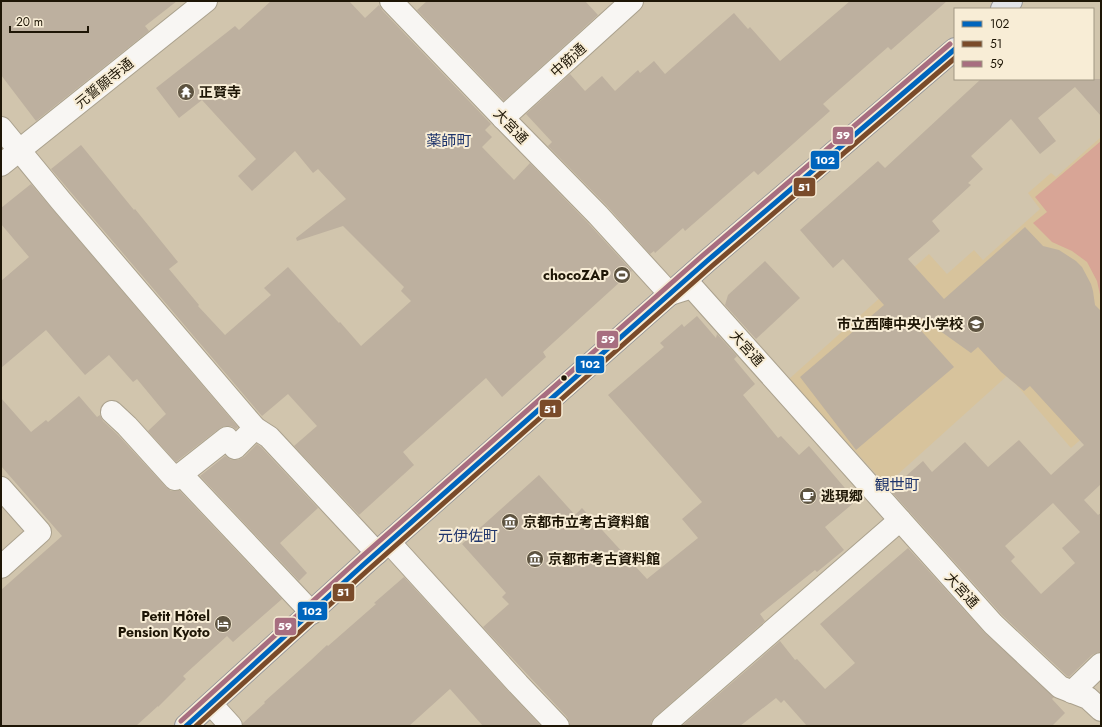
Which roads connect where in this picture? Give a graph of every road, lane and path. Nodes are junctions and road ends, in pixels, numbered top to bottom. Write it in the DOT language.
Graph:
graph roads {
  1 [pos="206,1"];
  2 [pos="391,1"];
  3 [pos="632,1"];
  4 [pos="1011,1"];
  5 [pos="1003,8"];
  6 [pos="954,50"];
  7 [pos="503,118"];
  8 [pos="1,128"];
  9 [pos="20,150"];
  10 [pos="1,165"];
  11 [pos="670,294"];
  12 [pos="112,412"];
  13 [pos="255,428"];
  14 [pos="181,474"];
  15 [pos="1,488"];
  16 [pos="900,520"];
  17 [pos="383,548"];
  18 [pos="1,567"];
  19 [pos="312,612"];
  20 [pos="1101,664"];
  21 [pos="1072,692"];
  22 [pos="211,704"];
  23 [pos="1101,710"];
  24 [pos="186,726"];
  25 [pos="231,726"];
  26 [pos="558,726"];
  27 [pos="663,726"];
  1 -- 9 [label="street, 元誓願寺通"];
  2 -- 7 [label="street, 大宮通"];
  3 -- 7 [label="street, 中筋通"];
  4 -- 5 [label="main road"];
  6 -- 11 [label="main road"];
  7 -- 11 [label="street, 大宮通"];
  8 -- 9 [label="street"];
  9 -- 10 [label="street, 元誓願寺通"];
  9 -- 13 [label="street"];
  11 -- 16 [label="street, 大宮通"];
  11 -- 17 [label="main road"];
  12 -- 14 [label="street"];
  13 -- 14 [label="street"];
  13 -- 17 [label="street"];
  14 -- 19 [label="street"];
  15 -- 18 [label="street"];
  16 -- 21 [label="street, 大宮通"];
  16 -- 27 [label="street"];
  17 -- 19 [label="main road"];
  17 -- 26 [label="street"];
  19 -- 22 [label="main road"];
  20 -- 21 [label="street"];
  21 -- 23 [label="street, 大宮通"];
  22 -- 24 [label="main road"];
  22 -- 25 [label="street"];
}
